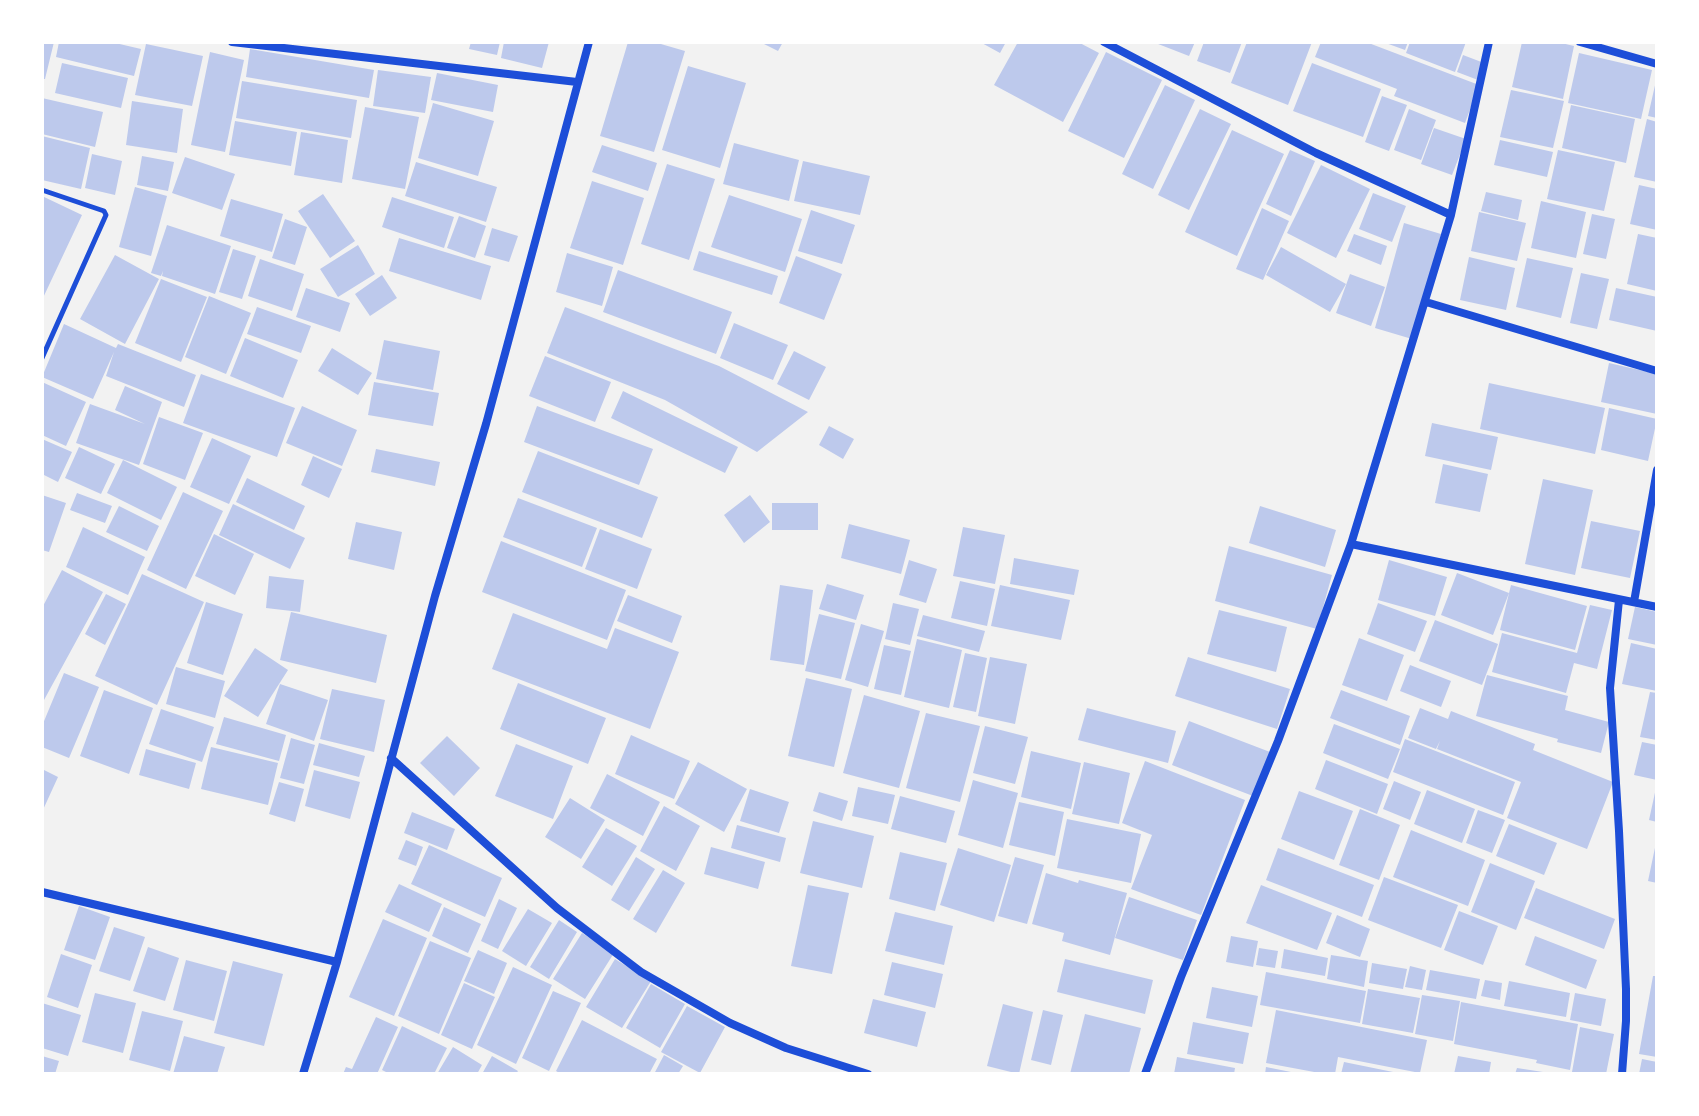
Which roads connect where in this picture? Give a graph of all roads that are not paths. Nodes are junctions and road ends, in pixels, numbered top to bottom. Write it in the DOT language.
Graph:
graph roads {
  1 [pos="232,42"];
  2 [pos="589,42"];
  3 [pos="1104,42"];
  4 [pos="1489,42"];
  5 [pos="1580,42"];
  6 [pos="1657,64"];
  7 [pos="577,82"];
  8 [pos="1451,215"];
  9 [pos="1426,302"];
  10 [pos="1657,371"];
  11 [pos="1657,470"];
  12 [pos="1351,544"];
  13 [pos="1619,600"];
  14 [pos="1634,602"];
  15 [pos="1657,607"];
  16 [pos="391,758"];
  17 [pos="42,892"];
  18 [pos="337,962"];
  19 [pos="303,1074"];
  20 [pos="868,1074"];
  21 [pos="1145,1074"];
  22 [pos="1622,1074"];
  1 -- 7 [label="street"];
  2 -- 7 [label="street"];
  3 -- 8 [label="street"];
  4 -- 8 [label="street"];
  5 -- 6 [label="street"];
  7 -- 16 [label="street"];
  8 -- 9 [label="street"];
  9 -- 10 [label="street"];
  9 -- 12 [label="street"];
  11 -- 14 [label="street"];
  12 -- 13 [label="street"];
  12 -- 21 [label="street"];
  13 -- 14 [label="street"];
  13 -- 22 [label="street"];
  14 -- 15 [label="street"];
  16 -- 18 [label="street"];
  16 -- 20 [label="street"];
  17 -- 18 [label="street"];
  18 -- 19 [label="street"];
}
